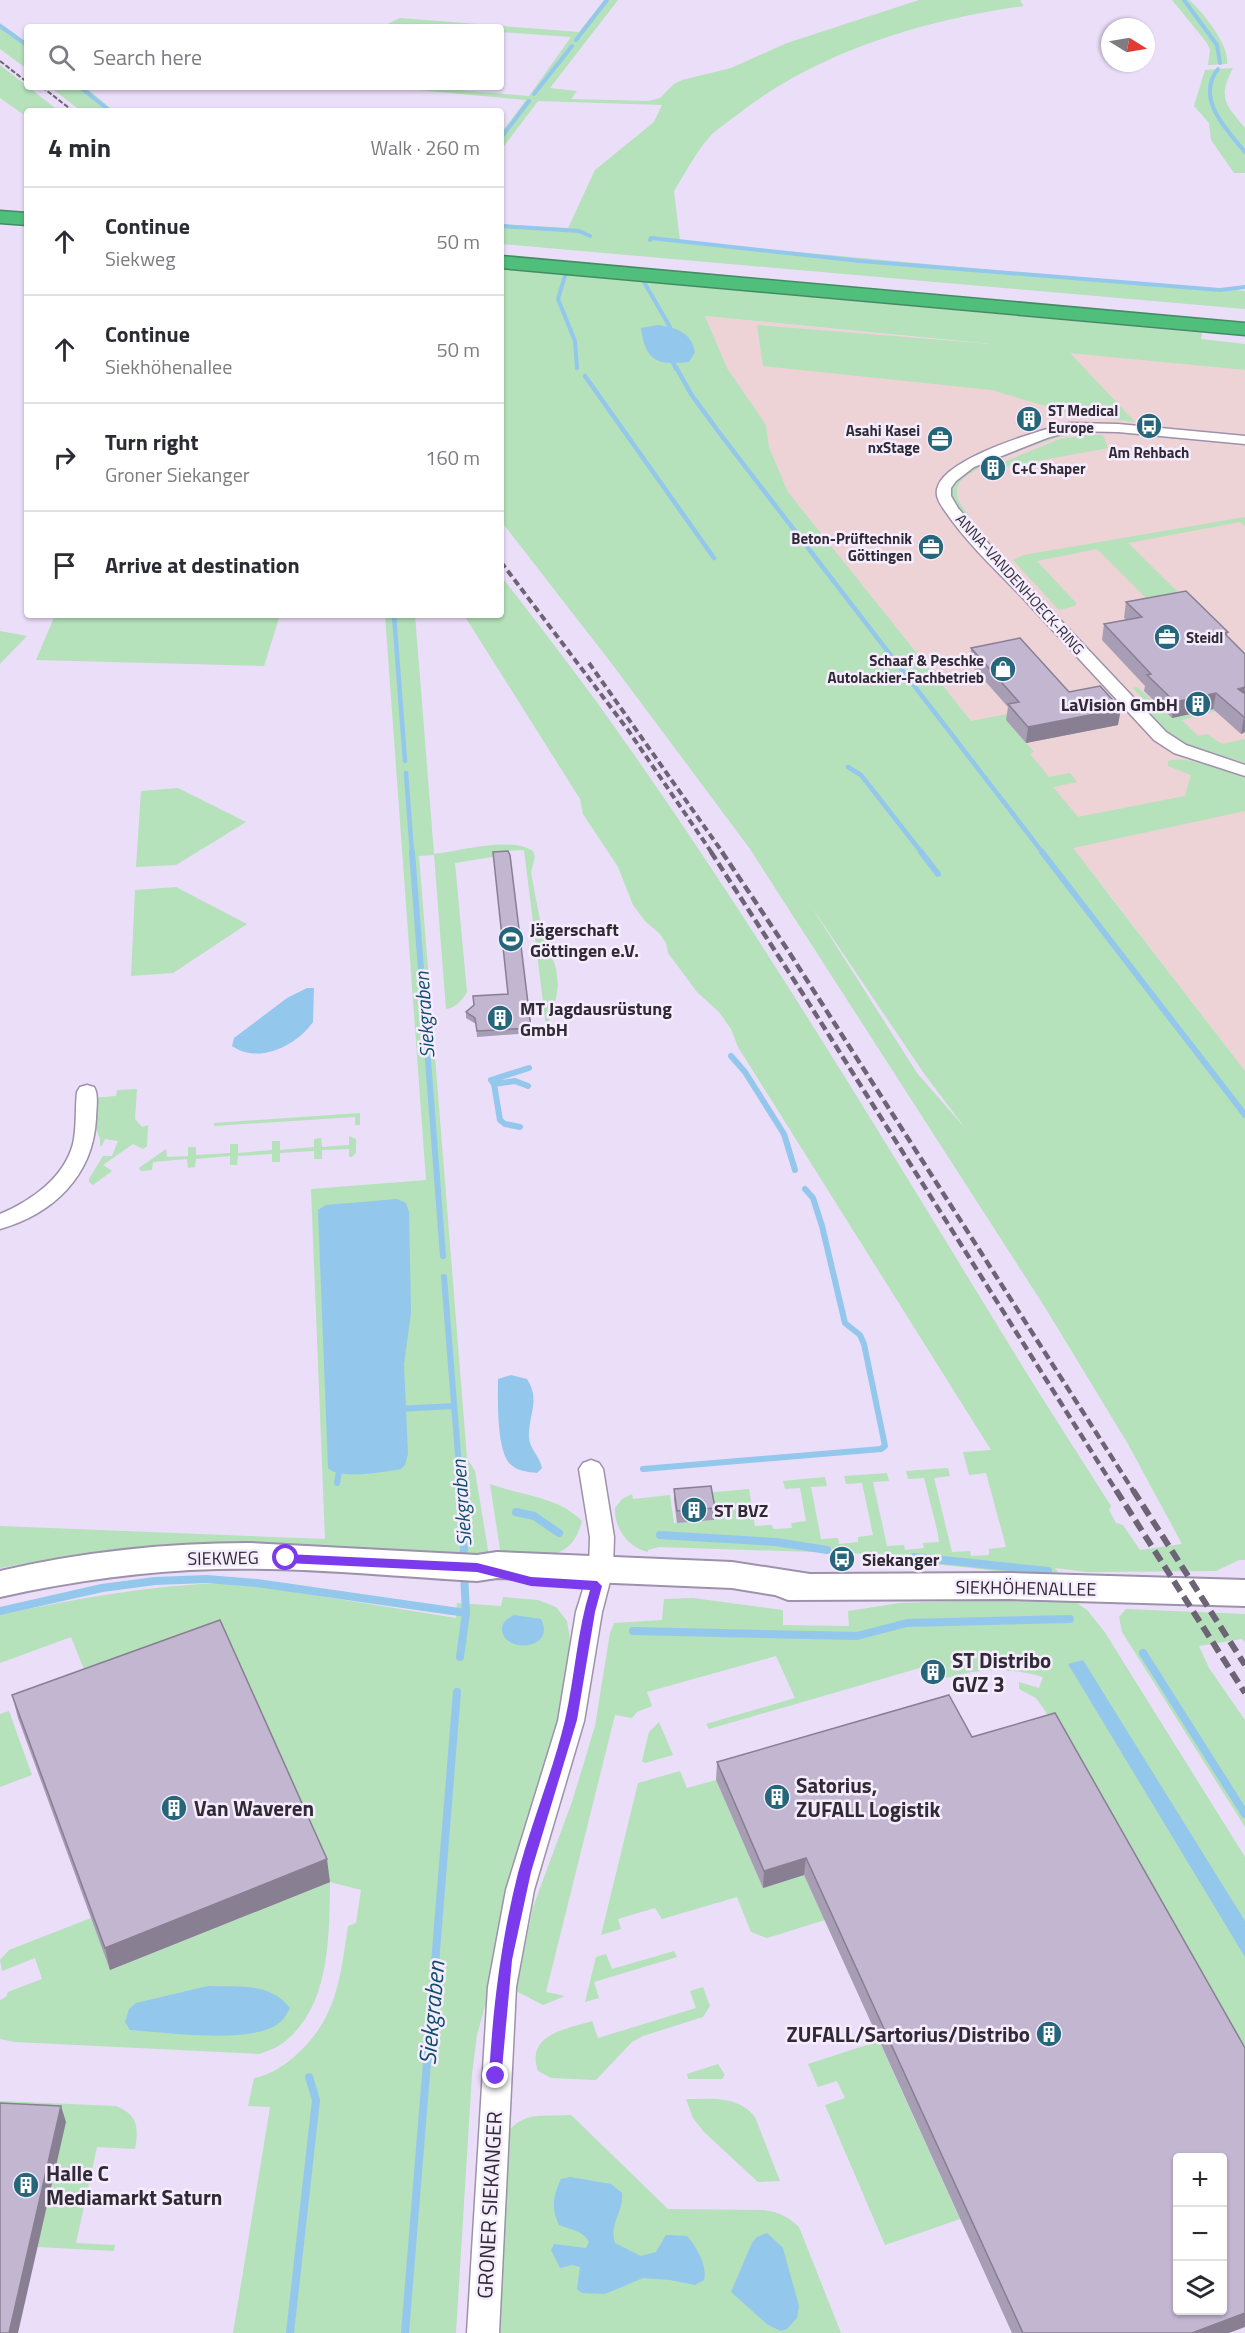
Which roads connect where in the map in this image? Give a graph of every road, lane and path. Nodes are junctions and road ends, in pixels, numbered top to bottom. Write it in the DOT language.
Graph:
graph roads {
  1 [pos="0,206"];
  2 [pos="24,208"];
  3 [pos="0,217"];
  4 [pos="24,219"];
  5 [pos="504,251"];
  6 [pos="504,262"];
  7 [pos="1245,317"];
  8 [pos="1245,329"];
  9 [pos="1245,440"];
  10 [pos="1245,771"];
  11 [pos="87,1092"];
  12 [pos="0,1222"];
  13 [pos="591,1469"];
  14 [pos="475,1570"];
  15 [pos="599,1577"];
  16 [pos="0,1584"];
  17 [pos="1245,1593"];
  18 [pos="483,2333"];
  1 -- 2 [label="highway"];
  3 -- 4 [label="highway"];
  5 -- 7 [label="highway"];
  6 -- 8 [label="highway"];
  9 -- 10 [label="street, ANNA-VANDENHOECK-RING"];
  11 -- 12 [label="street"];
  13 -- 15 [label="street"];
  14 -- 15 [label="main road, SIEKHÖHENALLEE"];
  14 -- 16 [label="main road, SIEKWEG"];
  15 -- 17 [label="main road, SIEKHÖHENALLEE"];
  15 -- 18 [label="street, GRONER SIEKANGER"];
}
